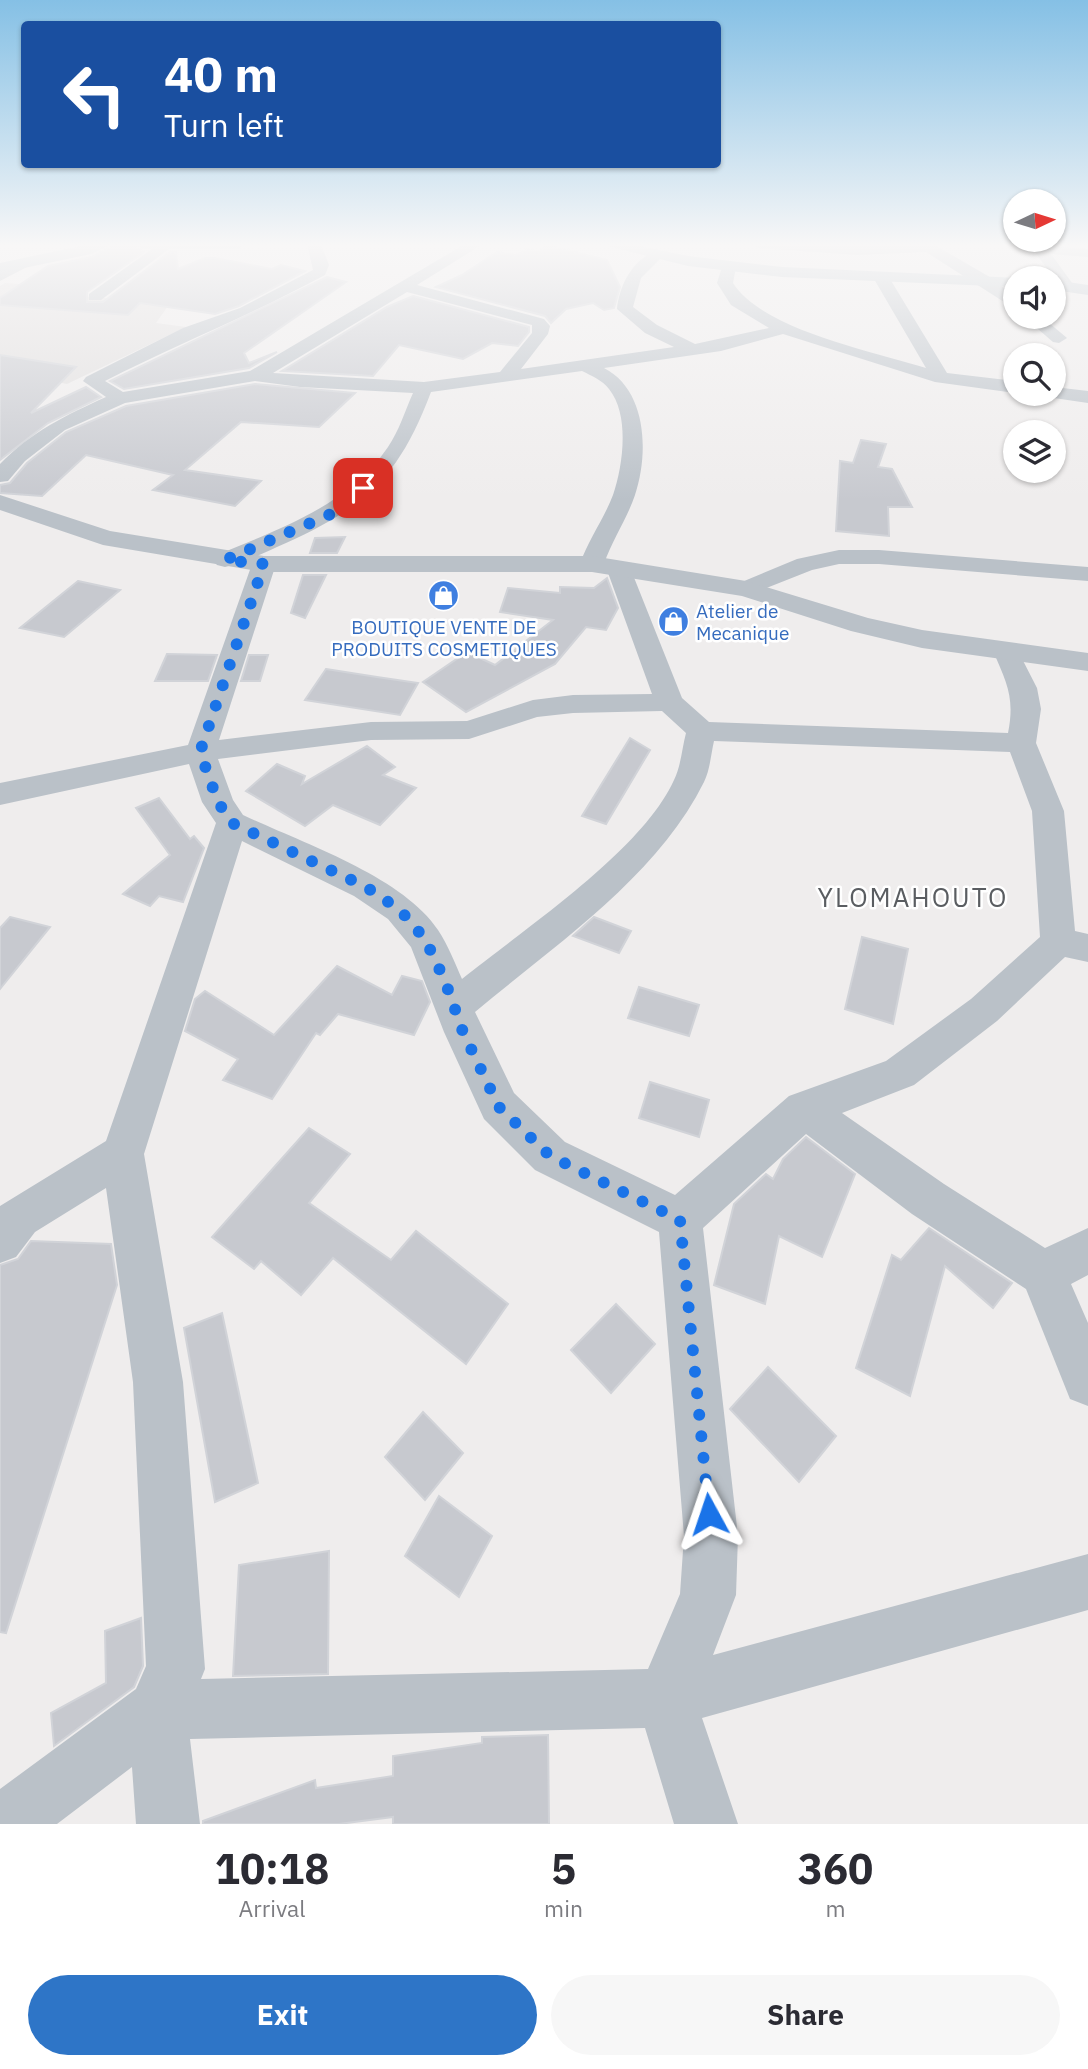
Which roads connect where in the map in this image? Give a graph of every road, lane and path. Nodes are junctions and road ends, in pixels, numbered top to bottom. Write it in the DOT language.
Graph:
graph roads {
  1 [pos="197,329"];
  2 [pos="334,329"];
  3 [pos="541,329"];
  4 [pos="651,329"];
  5 [pos="783,329"];
  6 [pos="912,329"];
  7 [pos="1048,329"];
  8 [pos="1059,338"];
  9 [pos="689,348"];
  10 [pos="582,364"];
  11 [pos="507,375"];
  12 [pos="255,376"];
  13 [pos="941,378"];
  14 [pos="1003,386"];
  15 [pos="425,388"];
  16 [pos="1066,394"];
  17 [pos="1088,397"];
  18 [pos="120,398"];
  19 [pos="0,476"];
  20 [pos="0,502"];
  21 [pos="225,560"];
  22 [pos="264,564"];
  23 [pos="606,567"];
  24 [pos="1088,574"];
  25 [pos="746,589"];
  26 [pos="1006,651"];
  27 [pos="1088,662"];
  28 [pos="669,702"];
  29 [pos="701,731"];
  30 [pos="1021,743"];
  31 [pos="200,752"];
  32 [pos="0,794"];
  33 [pos="232,823"];
  34 [pos="1073,945"];
  35 [pos="453,1008"];
  36 [pos="804,1109"];
  37 [pos="123,1154"];
  38 [pos="680,1220"];
  39 [pos="0,1241"];
  40 [pos="1088,1251"];
  41 [pos="1043,1273"];
  42 [pos="1088,1381"];
  43 [pos="1088,1582"];
  44 [pos="666,1698"];
  45 [pos="157,1710"];
  46 [pos="5,1824"];
  47 [pos="168,1824"];
  48 [pos="706,1824"];
  1 -- 18 [label="street"];
  2 -- 12 [label="street"];
  3 -- 11 [label="street"];
  4 -- 9 [label="street"];
  5 -- 9 [label="street"];
  5 -- 13 [label="street"];
  6 -- 13 [label="street"];
  7 -- 8 [label="street"];
  9 -- 10 [label="street"];
  10 -- 11 [label="street"];
  10 -- 23 [label="street"];
  11 -- 15 [label="street"];
  12 -- 15 [label="street"];
  12 -- 18 [label="street"];
  13 -- 14 [label="street"];
  15 -- 21 [label="street"];
  16 -- 17 [label="street"];
  18 -- 19 [label="street"];
  20 -- 21 [label="street"];
  21 -- 22 [label="street"];
  22 -- 23 [label="street"];
  22 -- 31 [label="street"];
  23 -- 25 [label="street"];
  23 -- 28 [label="street"];
  24 -- 25 [label="street"];
  25 -- 26 [label="street"];
  26 -- 27 [label="street"];
  26 -- 30 [label="street"];
  28 -- 29 [label="street"];
  28 -- 31 [label="street"];
  29 -- 30 [label="street"];
  29 -- 35 [label="street"];
  30 -- 34 [label="street"];
  31 -- 32 [label="street"];
  31 -- 33 [label="street"];
  33 -- 35 [label="street"];
  33 -- 37 [label="street"];
  34 -- 36 [label="street"];
  35 -- 38 [label="street"];
  36 -- 38 [label="street"];
  36 -- 41 [label="street"];
  37 -- 39 [label="street"];
  37 -- 45 [label="street"];
  38 -- 44 [label="street"];
  40 -- 41 [label="street"];
  41 -- 42 [label="street"];
  43 -- 44 [label="street"];
  44 -- 45 [label="street"];
  44 -- 48 [label="street"];
  45 -- 46 [label="street"];
  45 -- 47 [label="street"];
}
